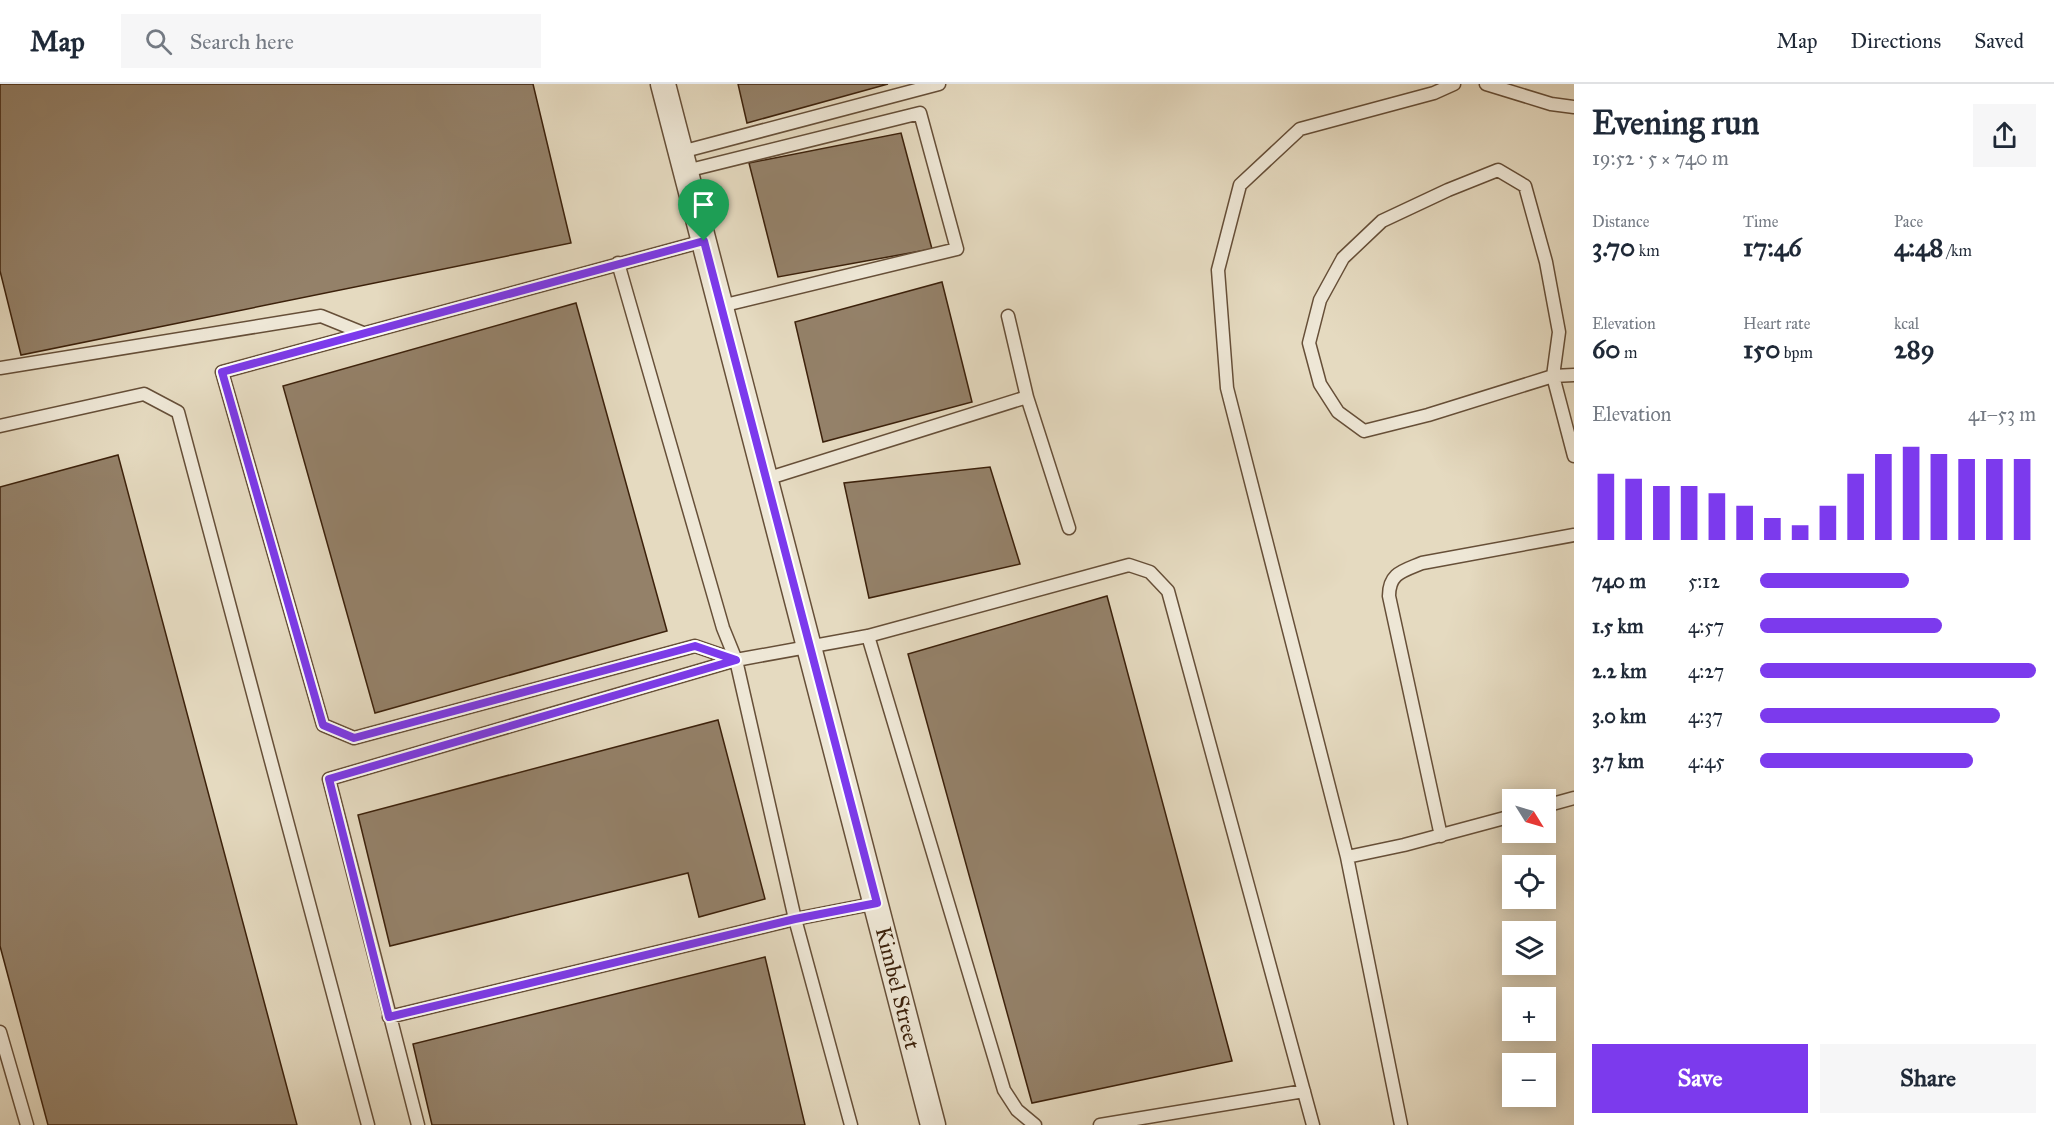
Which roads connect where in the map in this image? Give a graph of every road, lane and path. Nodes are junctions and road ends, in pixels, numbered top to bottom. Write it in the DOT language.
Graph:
graph roads {
  1 [pos="663,84"];
  2 [pos="939,84"];
  3 [pos="1454,84"];
  4 [pos="1486,84"];
  5 [pos="1574,107"];
  6 [pos="683,161"];
  7 [pos="704,241"];
  8 [pos="618,263"];
  9 [pos="721,306"];
  10 [pos="1008,316"];
  11 [pos="363,333"];
  12 [pos="0,368"];
  13 [pos="1574,375"];
  14 [pos="1553,376"];
  15 [pos="1027,397"];
  16 [pos="0,426"];
  17 [pos="1574,456"];
  18 [pos="766,480"];
  19 [pos="1070,528"];
  20 [pos="1574,535"];
  21 [pos="868,636"];
  22 [pos="810,646"];
  23 [pos="736,660"];
  24 [pos="1574,798"];
  25 [pos="1556,803"];
  26 [pos="1502,819"];
  27 [pos="1441,836"];
  28 [pos="1347,857"];
  29 [pos="877,903"];
  30 [pos="795,919"];
  31 [pos="389,1017"];
  32 [pos="0,1032"];
  33 [pos="1304,1091"];
  34 [pos="27,1125"];
  35 [pos="368,1125"];
  36 [pos="418,1125"];
  37 [pos="851,1125"];
  38 [pos="933,1125"];
  39 [pos="1035,1125"];
  40 [pos="1100,1125"];
  41 [pos="1313,1125"];
  42 [pos="1401,1125"];
  1 -- 6 [label="street, Kimbel Street"];
  2 -- 6 [label="lane"];
  3 -- 28 [label="lane"];
  4 -- 5 [label="lane"];
  6 -- 7 [label="street, Kimbel Street"];
  6 -- 9 [label="lane"];
  7 -- 8 [label="lane"];
  7 -- 9 [label="street, Kimbel Street"];
  8 -- 11 [label="lane"];
  8 -- 23 [label="lane"];
  9 -- 18 [label="street, Kimbel Street"];
  10 -- 15 [label="lane"];
  11 -- 12 [label="lane"];
  11 -- 23 [label="lane"];
  13 -- 14 [label="lane"];
  14 -- 14 [label="lane"];
  14 -- 17 [label="lane"];
  15 -- 18 [label="lane"];
  15 -- 19 [label="lane"];
  16 -- 35 [label="lane"];
  18 -- 22 [label="street, Kimbel Street"];
  20 -- 27 [label="lane"];
  21 -- 22 [label="lane"];
  21 -- 33 [label="lane"];
  21 -- 39 [label="lane"];
  22 -- 23 [label="lane"];
  22 -- 29 [label="street, Kimbel Street"];
  23 -- 30 [label="lane"];
  23 -- 31 [label="lane"];
  24 -- 25 [label="lane"];
  26 -- 27 [label="lane"];
  27 -- 28 [label="lane"];
  28 -- 42 [label="lane"];
  29 -- 30 [label="lane"];
  29 -- 38 [label="street, Kimbel Street"];
  30 -- 31 [label="lane"];
  30 -- 37 [label="lane"];
  31 -- 36 [label="lane"];
  32 -- 34 [label="lane"];
  33 -- 40 [label="lane"];
  33 -- 41 [label="lane"];
}
